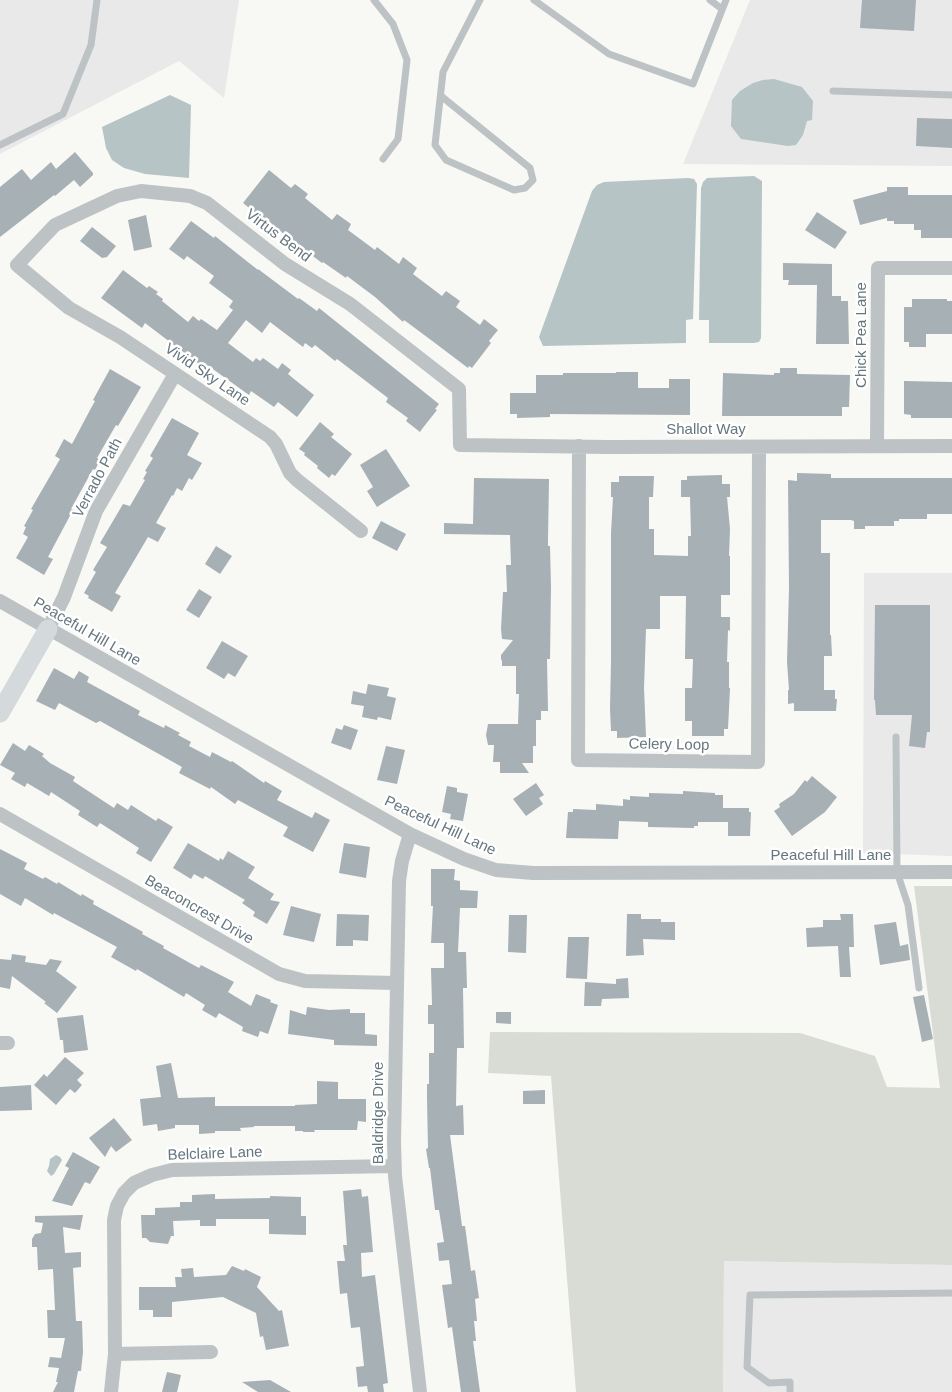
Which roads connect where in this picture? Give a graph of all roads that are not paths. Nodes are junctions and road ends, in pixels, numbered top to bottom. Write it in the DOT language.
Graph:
graph roads {
  1 [pos="97,0"];
  2 [pos="374,0"];
  3 [pos="480,0"];
  4 [pos="534,0"];
  5 [pos="710,0"];
  6 [pos="726,0"];
  7 [pos="722,9"];
  8 [pos="833,91"];
  9 [pos="441,96"];
  10 [pos="952,96"];
  11 [pos="0,145"];
  12 [pos="383,159"];
  13 [pos="17,265"];
  14 [pos="952,268"];
  15 [pos="175,374"];
  16 [pos="460,445"];
  17 [pos="579,446"];
  18 [pos="877,446"];
  19 [pos="952,446"];
  20 [pos="758,447"];
  21 [pos="361,531"];
  22 [pos="0,601"];
  23 [pos="48,629"];
  24 [pos="0,713"];
  25 [pos="896,738"];
  26 [pos="0,814"];
  27 [pos="410,834"];
  28 [pos="897,872"];
  29 [pos="952,872"];
  30 [pos="396,983"];
  31 [pos="919,988"];
  32 [pos="394,1166"];
  33 [pos="952,1293"];
  34 [pos="211,1352"];
  35 [pos="115,1354"];
  36 [pos="111,1392"];
  37 [pos="420,1392"];
  38 [pos="790,1392"];
  1 -- 11 [label="lane"];
  2 -- 12 [label="lane"];
  3 -- 9 [label="lane"];
  4 -- 7 [label="lane"];
  5 -- 7 [label="lane"];
  6 -- 7 [label="lane"];
  8 -- 10 [label="lane"];
  9 -- 9 [label="lane"];
  13 -- 15 [label="street, Vivid Sky Lane"];
  13 -- 16 [label="street, Virtus Bend"];
  14 -- 18 [label="street, Chick Pea Lane"];
  15 -- 21 [label="street, Vivid Sky Lane"];
  15 -- 23 [label="street, Verrado Path"];
  16 -- 17 [label="street, Shallot Way"];
  17 -- 20 [label="street, Shallot Way"];
  17 -- 20 [label="street, Celery Loop"];
  18 -- 19 [label="street, Shallot Way"];
  18 -- 20 [label="street, Shallot Way"];
  22 -- 23 [label="street, Peaceful Hill Lane"];
  23 -- 24 [label="street"];
  23 -- 27 [label="street, Peaceful Hill Lane"];
  25 -- 28 [label="lane"];
  26 -- 30 [label="street, Beaconcrest Drive"];
  27 -- 28 [label="street, Peaceful Hill Lane"];
  27 -- 30 [label="street, Baldridge Drive"];
  28 -- 29 [label="street, Peaceful Hill Lane"];
  28 -- 31 [label="lane"];
  30 -- 32 [label="street, Baldridge Drive"];
  32 -- 35 [label="street, Belclaire Lane"];
  32 -- 37 [label="street, Baldridge Drive"];
  33 -- 38 [label="lane"];
  34 -- 35 [label="street"];
  35 -- 36 [label="street, Belclaire Lane"];
}
